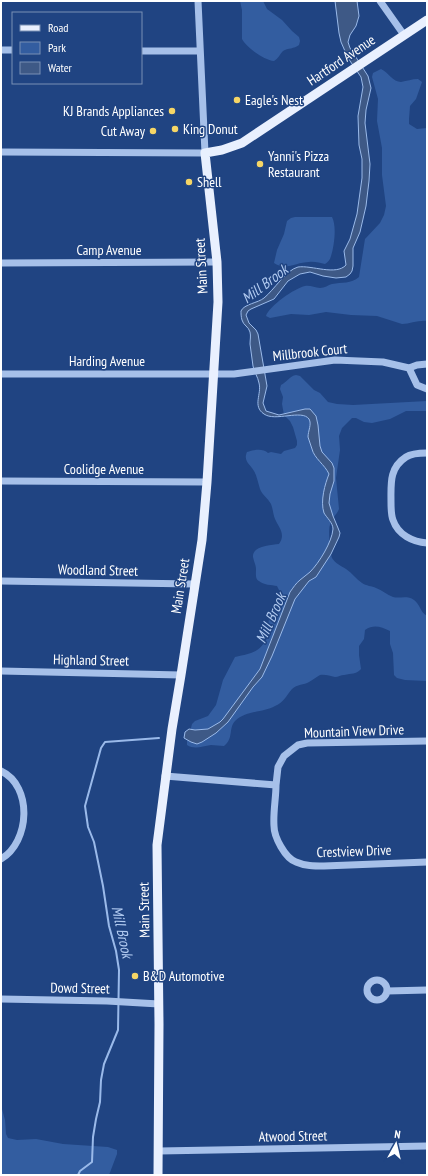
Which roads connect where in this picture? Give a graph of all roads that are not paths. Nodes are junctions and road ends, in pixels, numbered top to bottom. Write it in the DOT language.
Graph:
graph roads {
  1 [pos="198,1"];
  2 [pos="380,1"];
  3 [pos="427,20"];
  4 [pos="404,35"];
  5 [pos="1,50"];
  6 [pos="12,50"];
  7 [pos="142,51"];
  8 [pos="200,51"];
  9 [pos="1,152"];
  10 [pos="205,153"];
  11 [pos="217,262"];
  12 [pos="1,263"];
  13 [pos="427,364"];
  14 [pos="409,368"];
  15 [pos="1,374"];
  16 [pos="213,374"];
  17 [pos="427,389"];
  18 [pos="427,453"];
  19 [pos="1,482"];
  20 [pos="207,482"];
  21 [pos="427,543"];
  22 [pos="1,581"];
  23 [pos="194,584"];
  24 [pos="1,671"];
  25 [pos="181,675"];
  26 [pos="427,741"];
  27 [pos="1,771"];
  28 [pos="165,776"];
  29 [pos="276,785"];
  30 [pos="1,859"];
  31 [pos="427,862"];
  32 [pos="427,990"];
  33 [pos="387,991"];
  34 [pos="1,999"];
  35 [pos="159,1004"];
  36 [pos="427,1146"];
  37 [pos="159,1151"];
  38 [pos="158,1175"];
  1 -- 8 [label="street, Main Street"];
  2 -- 4 [label="street"];
  3 -- 4 [label="main road, Hartford Avenue"];
  4 -- 10 [label="main road, Hartford Avenue"];
  5 -- 6 [label="street"];
  7 -- 8 [label="street"];
  8 -- 10 [label="street, Main Street"];
  9 -- 10 [label="street"];
  10 -- 11 [label="main road, Main Street"];
  11 -- 12 [label="street, Camp Avenue"];
  11 -- 16 [label="main road, Main Street"];
  13 -- 14 [label="street, Millbrook Court"];
  14 -- 16 [label="street, Millbrook Court"];
  14 -- 17 [label="street"];
  15 -- 16 [label="street, Harding Avenue"];
  16 -- 20 [label="main road, Main Street"];
  18 -- 21 [label="street"];
  19 -- 20 [label="street, Coolidge Avenue"];
  20 -- 23 [label="main road, Main Street"];
  22 -- 23 [label="street, Woodland Street"];
  23 -- 25 [label="main road, Main Street"];
  24 -- 25 [label="street, Highland Street"];
  25 -- 28 [label="main road, Main Street"];
  26 -- 29 [label="street, Mountain View Drive"];
  27 -- 30 [label="street"];
  28 -- 29 [label="street"];
  28 -- 35 [label="main road, Main Street"];
  29 -- 31 [label="street, Crestview Drive"];
  32 -- 33 [label="street"];
  34 -- 35 [label="street, Dowd Street"];
  35 -- 37 [label="main road, Main Street"];
  36 -- 37 [label="street, Atwood Street"];
  37 -- 38 [label="main road, Main Street"];
}
